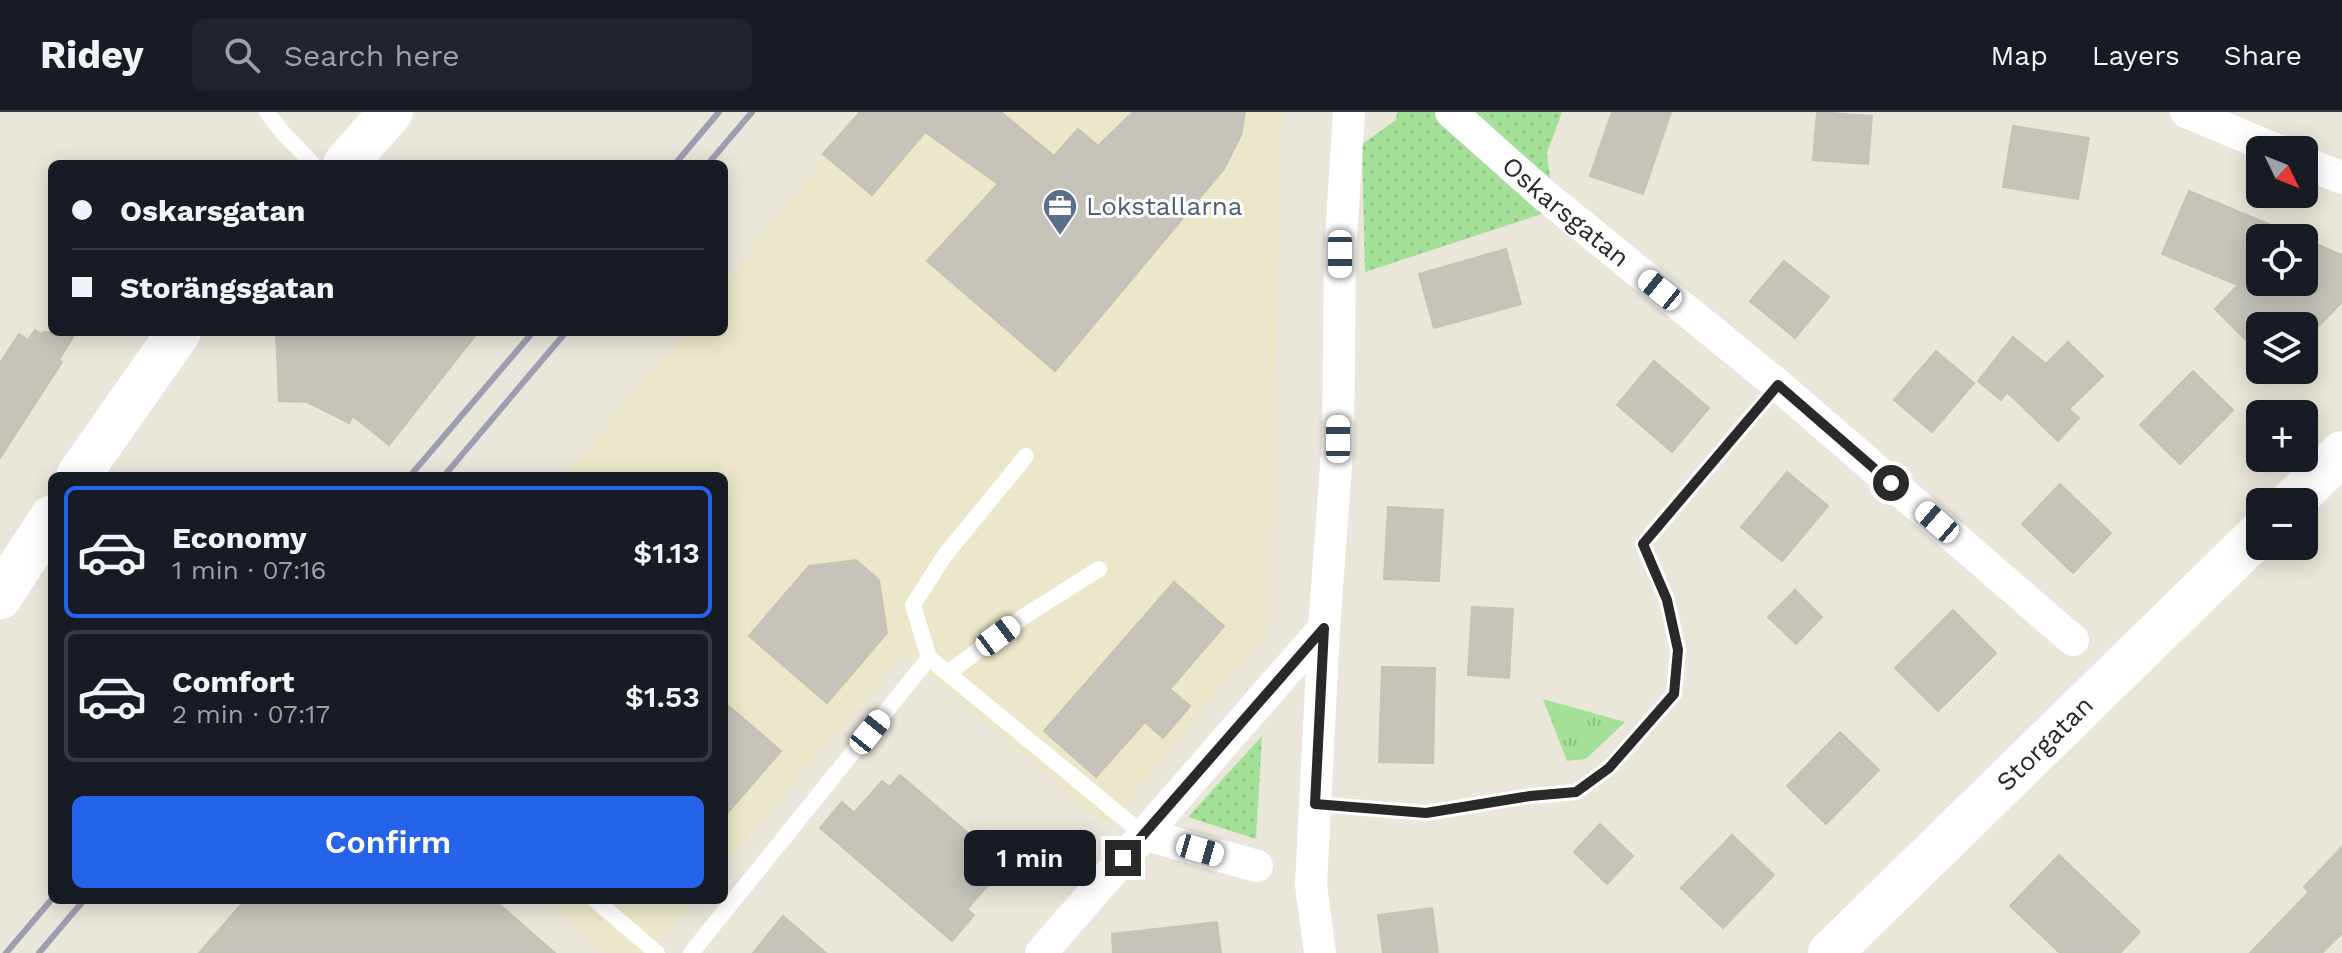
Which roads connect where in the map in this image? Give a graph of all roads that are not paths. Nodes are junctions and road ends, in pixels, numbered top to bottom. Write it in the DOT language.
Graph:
graph roads {
  1 [pos="267,112"];
  2 [pos="391,112"];
  3 [pos="1349,112"];
  4 [pos="2186,112"];
  5 [pos="1462,115"];
  6 [pos="2246,137"];
  7 [pos="309,160"];
  8 [pos="349,160"];
  9 [pos="2318,168"];
  10 [pos="2342,178"];
  11 [pos="176,336"];
  12 [pos="1778,385"];
  13 [pos="2342,453"];
  14 [pos="1026,456"];
  15 [pos="81,472"];
  16 [pos="2306,488"];
  17 [pos="48,523"];
  18 [pos="2246,547"];
  19 [pos="1099,569"];
  20 [pos="0,597"];
  21 [pos="1324,628"];
  22 [pos="2073,640"];
  23 [pos="929,658"];
  24 [pos="948,673"];
  25 [pos="1315,804"];
  26 [pos="1143,834"];
  27 [pos="1257,866"];
  28 [pos="600,904"];
  29 [pos="657,953"];
  30 [pos="691,953"];
  31 [pos="1041,953"];
  32 [pos="1320,953"];
  33 [pos="1830,953"];
  1 -- 7 [label="lane"];
  2 -- 8 [label="main road"];
  3 -- 21 [label="street"];
  4 -- 6 [label="street"];
  5 -- 12 [label="street, Oskarsgatan"];
  9 -- 10 [label="street"];
  11 -- 15 [label="main road"];
  12 -- 22 [label="street, Oskarsgatan"];
  12 -- 25 [label="lane"];
  13 -- 16 [label="main road"];
  14 -- 23 [label="lane"];
  17 -- 20 [label="main road"];
  18 -- 33 [label="main road, Storgatan"];
  19 -- 24 [label="lane"];
  21 -- 25 [label="street"];
  21 -- 26 [label="street"];
  23 -- 24 [label="lane"];
  23 -- 30 [label="lane"];
  24 -- 26 [label="lane"];
  25 -- 32 [label="street"];
  26 -- 27 [label="street"];
  26 -- 31 [label="street"];
  28 -- 29 [label="lane"];
}
